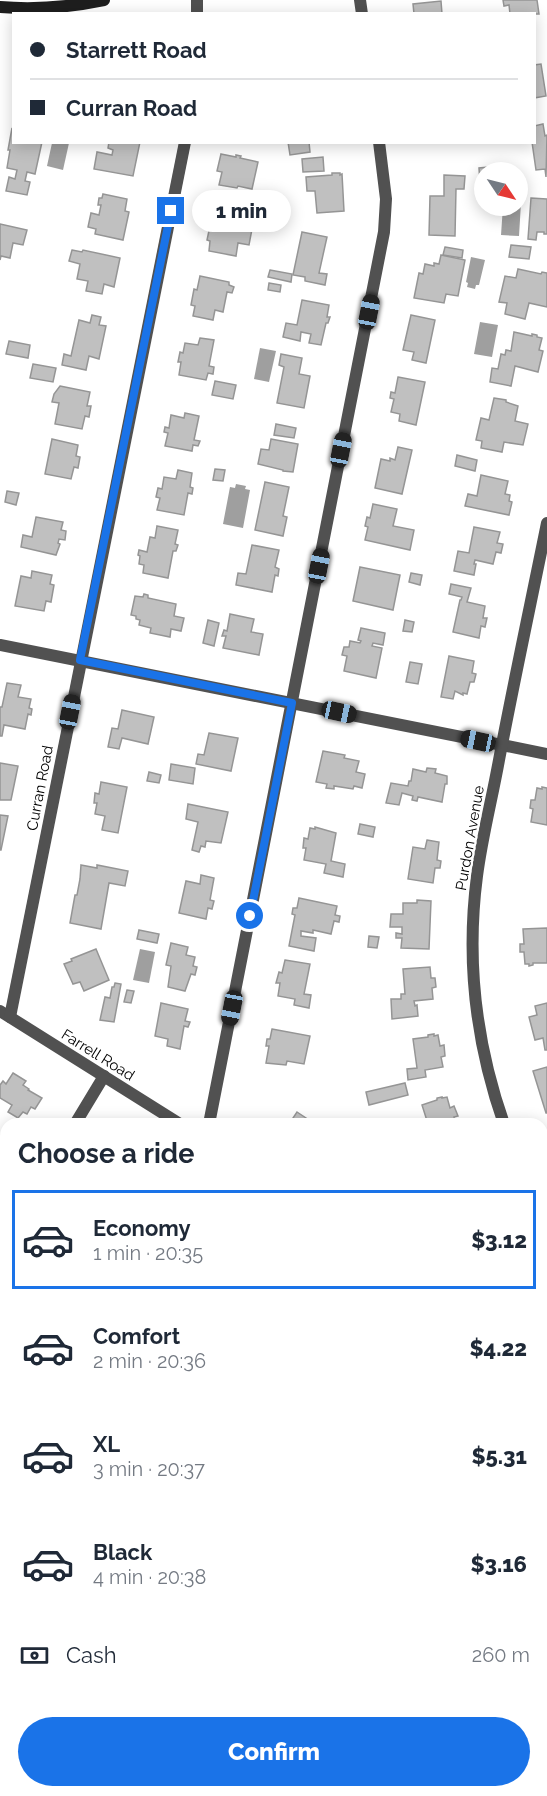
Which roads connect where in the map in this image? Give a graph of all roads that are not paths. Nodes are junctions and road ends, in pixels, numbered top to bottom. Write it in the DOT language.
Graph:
graph roads {
  1 [pos="104,0"];
  2 [pos="83,2"];
  3 [pos="0,7"];
  4 [pos="185,144"];
  5 [pos="379,144"];
  6 [pos="547,523"];
  7 [pos="0,645"];
  8 [pos="80,660"];
  9 [pos="292,703"];
  10 [pos="502,745"];
  11 [pos="547,754"];
  12 [pos="5,1014"];
  13 [pos="104,1076"];
  14 [pos="79,1118"];
  15 [pos="170,1118"];
  16 [pos="210,1118"];
  17 [pos="502,1118"];
  1 -- 2 [label="street"];
  2 -- 3 [label="street"];
  4 -- 8 [label="street, Curran Road"];
  5 -- 9 [label="street"];
  6 -- 10 [label="street, Purdon Avenue"];
  7 -- 8 [label="street"];
  8 -- 9 [label="street"];
  8 -- 12 [label="street, Curran Road"];
  9 -- 10 [label="street"];
  9 -- 16 [label="street"];
  10 -- 11 [label="street"];
  10 -- 17 [label="street, Purdon Avenue"];
  12 -- 13 [label="street, Farrell Road"];
  13 -- 14 [label="street"];
  13 -- 15 [label="street, Farrell Road"];
}
